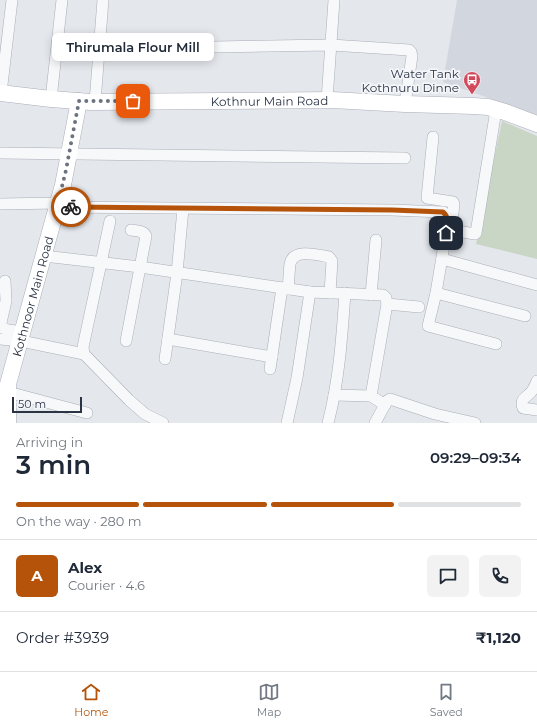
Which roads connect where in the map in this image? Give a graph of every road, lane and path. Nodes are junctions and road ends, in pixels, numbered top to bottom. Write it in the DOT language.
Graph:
graph roads {
  1 [pos="12,0"];
  2 [pos="62,0"];
  3 [pos="103,0"];
  4 [pos="334,0"];
  5 [pos="331,45"];
  6 [pos="99,49"];
  7 [pos="0,93"];
  8 [pos="51,99"];
  9 [pos="327,100"];
  10 [pos="79,101"];
  11 [pos="95,102"];
  12 [pos="406,104"];
  13 [pos="496,110"];
  14 [pos="537,124"];
  15 [pos="434,137"];
  16 [pos="0,153"];
  17 [pos="69,155"];
  18 [pos="405,158"];
  19 [pos="0,204"];
  20 [pos="57,205"];
  21 [pos="183,209"];
  22 [pos="110,221"];
  23 [pos="131,230"];
  24 [pos="376,240"];
  25 [pos="44,256"];
  26 [pos="442,259"];
  27 [pos="100,263"];
  28 [pos="140,267"];
  29 [pos="176,273"];
  30 [pos="5,281"];
  31 [pos="537,285"];
  32 [pos="285,288"];
  33 [pos="310,292"];
  34 [pos="330,293"];
  35 [pos="436,293"];
  36 [pos="345,294"];
  37 [pos="372,295"];
  38 [pos="387,304"];
  39 [pos="419,307"];
  40 [pos="525,316"];
  41 [pos="0,327"];
  42 [pos="22,336"];
  43 [pos="0,339"];
  44 [pos="168,340"];
  45 [pos="126,341"];
  46 [pos="496,344"];
  47 [pos="84,354"];
  48 [pos="272,357"];
  49 [pos="165,359"];
  50 [pos="270,369"];
  51 [pos="535,386"];
  52 [pos="6,387"];
  53 [pos="334,395"];
  54 [pos="371,396"];
  55 [pos="385,405"];
  56 [pos="537,410"];
  57 [pos="87,413"];
  58 [pos="8,423"];
  59 [pos="163,423"];
  60 [pos="287,423"];
  61 [pos="328,423"];
  62 [pos="375,423"];
  63 [pos="475,423"];
  1 -- 7 [label="street"];
  2 -- 8 [label="street"];
  3 -- 6 [label="street"];
  4 -- 5 [label="street"];
  5 -- 6 [label="street"];
  5 -- 9 [label="street"];
  5 -- 12 [label="street"];
  6 -- 11 [label="street"];
  7 -- 8 [label="main road, Kothnur Main Road"];
  8 -- 10 [label="main road, Kothnur Main Road"];
  9 -- 11 [label="main road, Kothnur Main Road"];
  9 -- 12 [label="main road, Kothnur Main Road"];
  10 -- 11 [label="main road, Kothnur Main Road"];
  10 -- 17 [label="main road, Kothnoor Main Road"];
  12 -- 13 [label="main road, Kothnur Main Road"];
  13 -- 14 [label="main road, Kothnur Main Road"];
  13 -- 15 [label="street"];
  16 -- 17 [label="street"];
  17 -- 18 [label="street"];
  17 -- 20 [label="main road, Kothnoor Main Road"];
  19 -- 20 [label="street"];
  20 -- 21 [label="street"];
  20 -- 25 [label="main road, Kothnoor Main Road"];
  21 -- 26 [label="street"];
  21 -- 29 [label="street"];
  22 -- 27 [label="street"];
  23 -- 28 [label="street"];
  24 -- 37 [label="street"];
  25 -- 27 [label="street"];
  25 -- 42 [label="main road, Kothnoor Main Road"];
  26 -- 31 [label="street"];
  26 -- 35 [label="street"];
  27 -- 28 [label="street"];
  27 -- 47 [label="street"];
  28 -- 29 [label="street"];
  28 -- 45 [label="street"];
  29 -- 32 [label="street"];
  29 -- 44 [label="street"];
  30 -- 41 [label="street"];
  32 -- 33 [label="street"];
  32 -- 34 [label="street"];
  32 -- 48 [label="street"];
  33 -- 34 [label="street"];
  33 -- 60 [label="street"];
  34 -- 36 [label="street"];
  35 -- 40 [label="street"];
  35 -- 46 [label="street"];
  36 -- 37 [label="street"];
  36 -- 53 [label="street"];
  37 -- 38 [label="street"];
  38 -- 39 [label="street"];
  38 -- 54 [label="street"];
  41 -- 42 [label="street"];
  42 -- 43 [label="street"];
  42 -- 47 [label="street"];
  42 -- 52 [label="main road, Kothnoor Main Road"];
  44 -- 48 [label="street"];
  44 -- 49 [label="street"];
  47 -- 59 [label="street"];
  48 -- 50 [label="street"];
  51 -- 56 [label="street"];
  52 -- 57 [label="street"];
  52 -- 58 [label="main road, Kothnoor Main Road"];
  53 -- 54 [label="street"];
  53 -- 61 [label="street"];
  54 -- 55 [label="street"];
  55 -- 62 [label="street"];
  55 -- 63 [label="street"];
}
